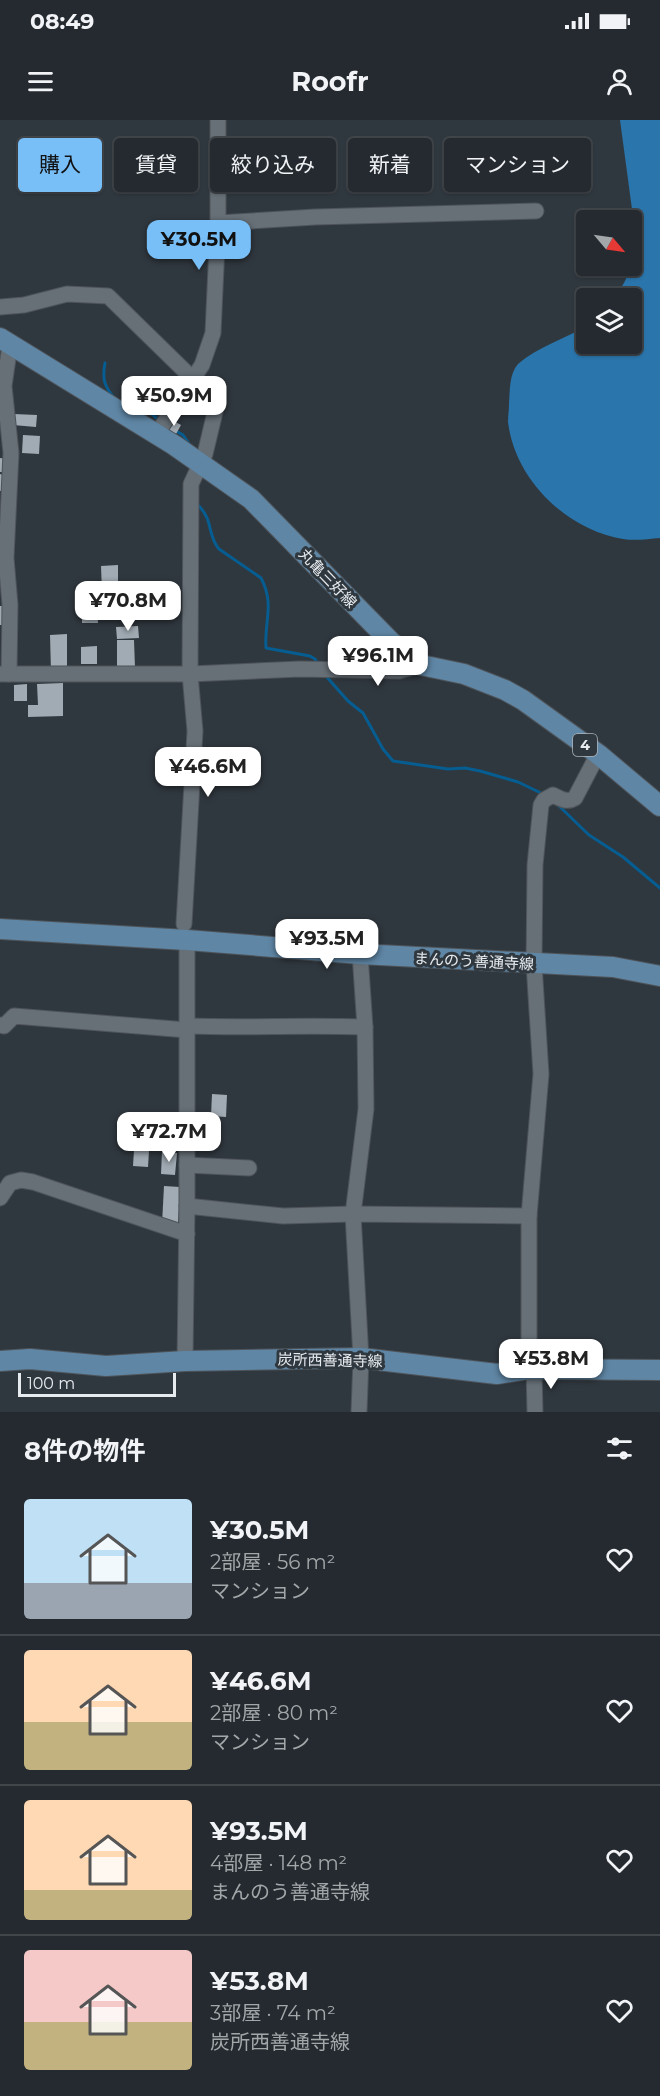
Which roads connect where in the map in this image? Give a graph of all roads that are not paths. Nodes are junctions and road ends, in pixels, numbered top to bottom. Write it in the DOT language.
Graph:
graph roads {
  1 [pos="218,120"];
  2 [pos="536,211"];
  3 [pos="218,223"];
  4 [pos="0,307"];
  5 [pos="5,341"];
  6 [pos="193,379"];
  7 [pos="161,427"];
  8 [pos="202,464"];
  9 [pos="421,664"];
  10 [pos="5,674"];
  11 [pos="190,674"];
  12 [pos="598,754"];
  13 [pos="660,806"];
  14 [pos="0,929"];
  15 [pos="186,932"];
  16 [pos="360,954"];
  17 [pos="534,964"];
  18 [pos="660,976"];
  19 [pos="0,1025"];
  20 [pos="365,1027"];
  21 [pos="187,1028"];
  22 [pos="187,1164"];
  23 [pos="249,1168"];
  24 [pos="0,1198"];
  25 [pos="187,1206"];
  26 [pos="353,1214"];
  27 [pos="529,1216"];
  28 [pos="187,1234"];
  29 [pos="361,1358"];
  30 [pos="185,1361"];
  31 [pos="0,1362"];
  32 [pos="531,1369"];
  33 [pos="660,1370"];
  34 [pos="359,1412"];
  35 [pos="535,1412"];
  1 -- 3 [label="street"];
  2 -- 3 [label="street"];
  3 -- 6 [label="street"];
  4 -- 6 [label="street"];
  5 -- 7 [label="main road, 丸亀三好線 / 4"];
  5 -- 10 [label="street"];
  6 -- 7 [label="street"];
  6 -- 8 [label="street"];
  7 -- 8 [label="main road, 丸亀三好線 / 4"];
  8 -- 9 [label="main road, 丸亀三好線 / 4"];
  8 -- 11 [label="street"];
  9 -- 11 [label="street"];
  9 -- 12 [label="main road, 丸亀三好線 / 4"];
  10 -- 11 [label="street"];
  11 -- 15 [label="street"];
  12 -- 13 [label="main road, 丸亀三好線 / 4"];
  12 -- 17 [label="street"];
  14 -- 15 [label="main road, まんのう善通寺線"];
  15 -- 16 [label="main road, まんのう善通寺線"];
  15 -- 21 [label="street"];
  16 -- 17 [label="main road, まんのう善通寺線"];
  16 -- 20 [label="street"];
  17 -- 18 [label="main road, まんのう善通寺線"];
  17 -- 27 [label="street"];
  19 -- 21 [label="street"];
  20 -- 21 [label="street"];
  20 -- 26 [label="street"];
  21 -- 22 [label="street"];
  22 -- 23 [label="street"];
  22 -- 25 [label="street"];
  24 -- 28 [label="street"];
  25 -- 26 [label="street"];
  25 -- 28 [label="street"];
  26 -- 27 [label="street"];
  26 -- 29 [label="street"];
  27 -- 32 [label="street"];
  28 -- 30 [label="street"];
  29 -- 30 [label="main road, 炭所西善通寺線"];
  29 -- 32 [label="main road, 炭所西善通寺線"];
  29 -- 34 [label="street"];
  30 -- 31 [label="main road, 炭所西善通寺線"];
  32 -- 33 [label="main road, 炭所西善通寺線"];
  32 -- 35 [label="street"];
}
